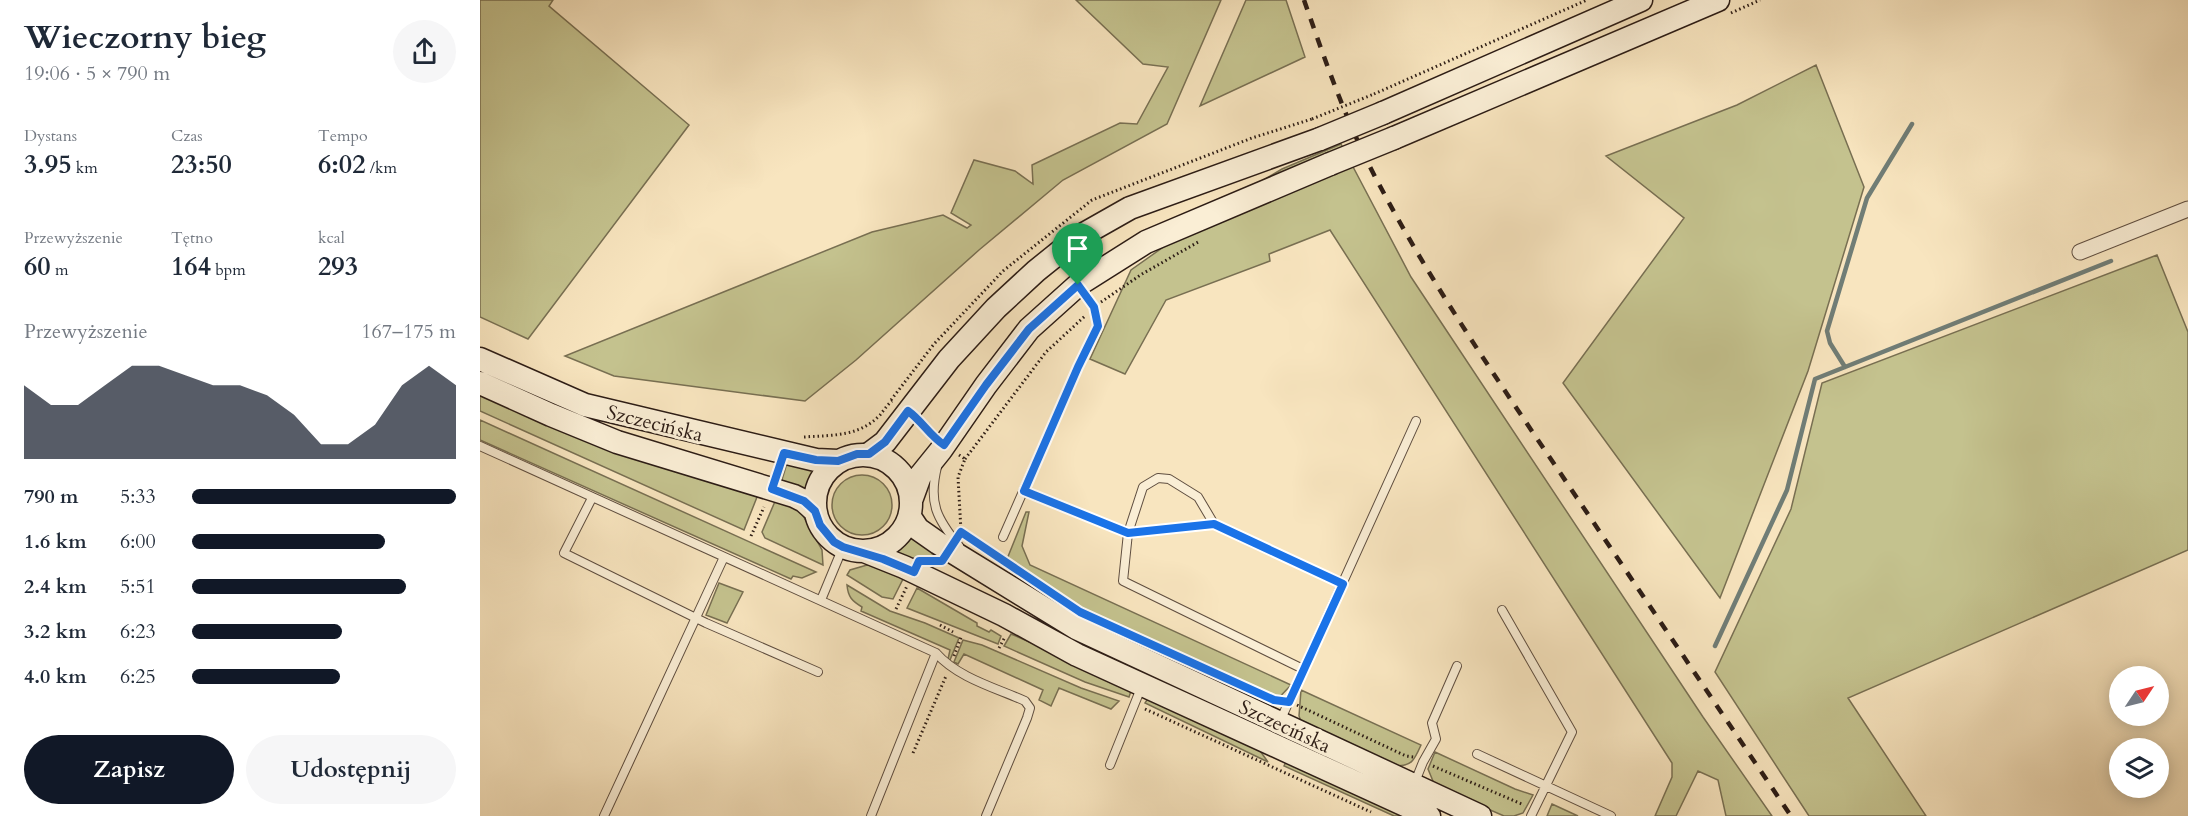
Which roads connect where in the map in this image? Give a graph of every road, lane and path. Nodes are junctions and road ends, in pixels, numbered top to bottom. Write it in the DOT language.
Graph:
graph roads {
  1 [pos="1587,0"];
  2 [pos="1641,0"];
  3 [pos="1718,0"];
  4 [pos="1379,104"];
  5 [pos="1316,129"];
  6 [pos="2188,209"];
  7 [pos="1202,239"];
  8 [pos="2080,252"];
  9 [pos="1078,285"];
  10 [pos="1094,307"];
  11 [pos="480,359"];
  12 [pos="480,383"];
  13 [pos="908,411"];
  14 [pos="1416,421"];
  15 [pos="480,446"];
  16 [pos="943,447"];
  17 [pos="784,453"];
  18 [pos="869,454"];
  19 [pos="965,459"];
  20 [pos="838,461"];
  21 [pos="772,489"];
  22 [pos="1024,491"];
  23 [pos="592,498"];
  24 [pos="911,508"];
  25 [pos="815,511"];
  26 [pos="1214,524"];
  27 [pos="1128,533"];
  28 [pos="751,536"];
  29 [pos="1003,537"];
  30 [pos="955,542"];
  31 [pos="854,549"];
  32 [pos="724,557"];
  33 [pos="975,566"];
  34 [pos="914,572"];
  35 [pos="1343,584"];
  36 [pos="820,600"];
  37 [pos="896,609"];
  38 [pos="1502,610"];
  39 [pos="695,617"];
  40 [pos="940,625"];
  41 [pos="953,632"];
  42 [pos="962,636"];
  43 [pos="936,653"];
  44 [pos="950,666"];
  45 [pos="1457,666"];
  46 [pos="1303,669"];
  47 [pos="819,672"];
  48 [pos="1143,684"];
  49 [pos="1289,702"];
  50 [pos="1141,707"];
  51 [pos="1279,723"];
  52 [pos="914,753"];
  53 [pos="1477,754"];
  54 [pos="1423,762"];
  55 [pos="1110,765"];
  56 [pos="1414,785"];
  57 [pos="1545,785"];
  58 [pos="1532,813"];
  59 [pos="604,816"];
  60 [pos="871,816"];
  61 [pos="986,816"];
  62 [pos="1381,816"];
  63 [pos="1429,816"];
  64 [pos="1480,816"];
  65 [pos="1611,816"];
  1 -- 4 [label="path"];
  2 -- 4 [label="main road"];
  3 -- 9 [label="main road, bridge"];
  4 -- 5 [label="main road, bridge"];
  4 -- 5 [label="path, bridge"];
  5 -- 13 [label="main road"];
  6 -- 8 [label="street"];
  7 -- 10 [label="path"];
  9 -- 10 [label="lane"];
  9 -- 16 [label="main road"];
  10 -- 19 [label="path"];
  10 -- 22 [label="lane"];
  11 -- 17 [label="main road, Szczecińska"];
  12 -- 21 [label="main road, Szczecińska"];
  13 -- 16 [label="path"];
  13 -- 17 [label="path"];
  13 -- 18 [label="main road"];
  14 -- 35 [label="lane"];
  15 -- 23 [label="lane"];
  16 -- 19 [label="path"];
  16 -- 24 [label="main road"];
  16 -- 30 [label="lane"];
  17 -- 20 [label="main road, Szczecińska"];
  18 -- 20 [label="main road"];
  18 -- 24 [label="main road"];
  19 -- 30 [label="path"];
  20 -- 25 [label="main road"];
  21 -- 25 [label="main road, Szczecińska"];
  21 -- 28 [label="path"];
  22 -- 27 [label="lane"];
  22 -- 29 [label="lane"];
  23 -- 32 [label="lane"];
  23 -- 39 [label="lane"];
  24 -- 31 [label="main road"];
  24 -- 33 [label="main road, Szczecińska"];
  25 -- 31 [label="main road"];
  26 -- 27 [label="lane"];
  26 -- 27 [label="lane"];
  26 -- 35 [label="lane"];
  27 -- 46 [label="lane"];
  30 -- 33 [label="lane"];
  31 -- 34 [label="main road, Szczecińska"];
  31 -- 36 [label="lane"];
  32 -- 36 [label="lane"];
  32 -- 39 [label="lane"];
  33 -- 51 [label="main road, Szczecińska"];
  34 -- 37 [label="path"];
  34 -- 48 [label="main road, Szczecińska"];
  35 -- 46 [label="lane"];
  36 -- 43 [label="lane"];
  38 -- 57 [label="lane"];
  39 -- 47 [label="lane"];
  39 -- 59 [label="lane"];
  40 -- 41 [label="path"];
  42 -- 44 [label="path"];
  43 -- 44 [label="lane"];
  43 -- 60 [label="lane"];
  44 -- 52 [label="path"];
  44 -- 61 [label="lane"];
  45 -- 54 [label="lane"];
  46 -- 49 [label="lane"];
  48 -- 55 [label="lane"];
  48 -- 63 [label="main road, Szczecińska"];
  49 -- 51 [label="lane"];
  49 -- 54 [label="path"];
  50 -- 62 [label="path"];
  51 -- 56 [label="main road, Szczecińska"];
  53 -- 57 [label="lane"];
  54 -- 56 [label="lane"];
  54 -- 58 [label="path"];
  56 -- 64 [label="main road, Szczecińska"];
  57 -- 58 [label="lane"];
  57 -- 65 [label="lane"];
}
